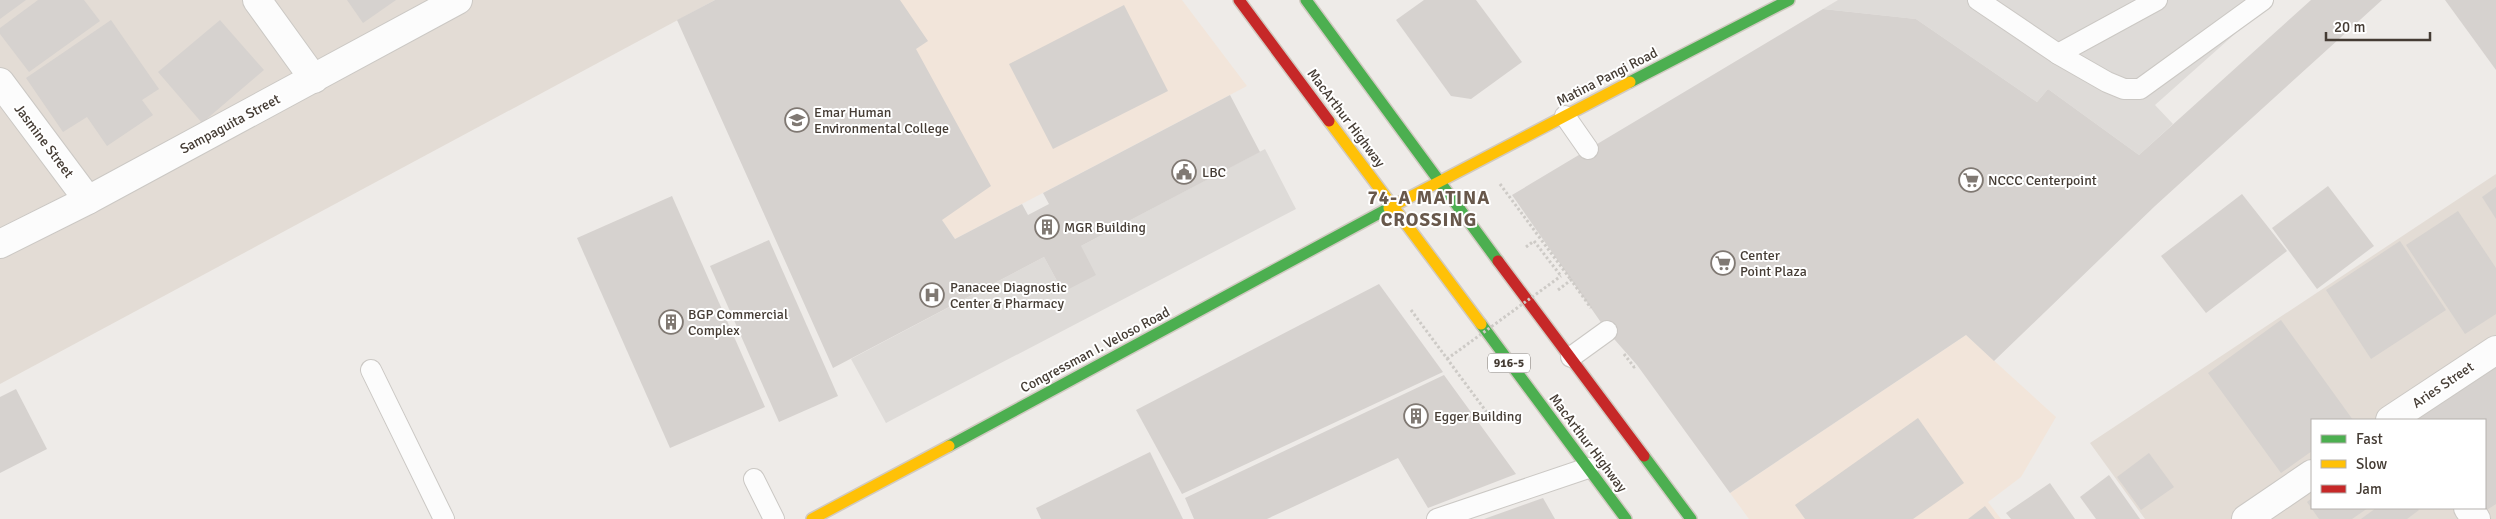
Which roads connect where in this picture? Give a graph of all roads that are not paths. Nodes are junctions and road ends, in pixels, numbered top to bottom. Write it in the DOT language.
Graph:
graph roads {
  1 [pos="257,0"];
  2 [pos="458,0"];
  3 [pos="1239,0"];
  4 [pos="1306,0"];
  5 [pos="1789,0"];
  6 [pos="1978,0"];
  7 [pos="2157,0"];
  8 [pos="2263,0"];
  9 [pos="2058,54"];
  10 [pos="314,79"];
  11 [pos="0,82"];
  12 [pos="1565,116"];
  13 [pos="1588,149"];
  14 [pos="1438,182"];
  15 [pos="88,200"];
  16 [pos="1392,206"];
  17 [pos="0,244"];
  18 [pos="1607,331"];
  19 [pos="2496,350"];
  20 [pos="1571,357"];
  21 [pos="370,370"];
  22 [pos="2397,418"];
  23 [pos="1588,468"];
  24 [pos="2311,475"];
  25 [pos="754,479"];
  26 [pos="444,519"];
  27 [pos="774,519"];
  28 [pos="812,519"];
  29 [pos="1437,519"];
  30 [pos="1626,519"];
  31 [pos="1692,519"];
  32 [pos="2246,519"];
  1 -- 10 [label="street"];
  2 -- 10 [label="street, Sampaguita Street"];
  3 -- 16 [label="main road, MacArthur Highway / 916-5"];
  4 -- 14 [label="main road"];
  5 -- 12 [label="main road, Matina Pangi Road"];
  6 -- 9 [label="lane"];
  7 -- 9 [label="lane"];
  8 -- 9 [label="lane"];
  10 -- 15 [label="street, Sampaguita Street"];
  11 -- 15 [label="street, Jasmine Street"];
  12 -- 13 [label="lane"];
  12 -- 14 [label="main road, Matina Pangi Road"];
  14 -- 16 [label="main road, Congressman I. Veloso Road"];
  14 -- 20 [label="main road"];
  15 -- 17 [label="street, Sampaguita Street"];
  16 -- 23 [label="main road, MacArthur Highway / 916-5"];
  16 -- 28 [label="main road, Congressman I. Veloso Road"];
  18 -- 20 [label="lane"];
  19 -- 22 [label="street, Aries Street"];
  20 -- 31 [label="main road"];
  21 -- 26 [label="lane"];
  23 -- 29 [label="lane"];
  23 -- 30 [label="main road, MacArthur Highway / 916-5"];
  24 -- 32 [label="street"];
  25 -- 27 [label="lane"];
}
